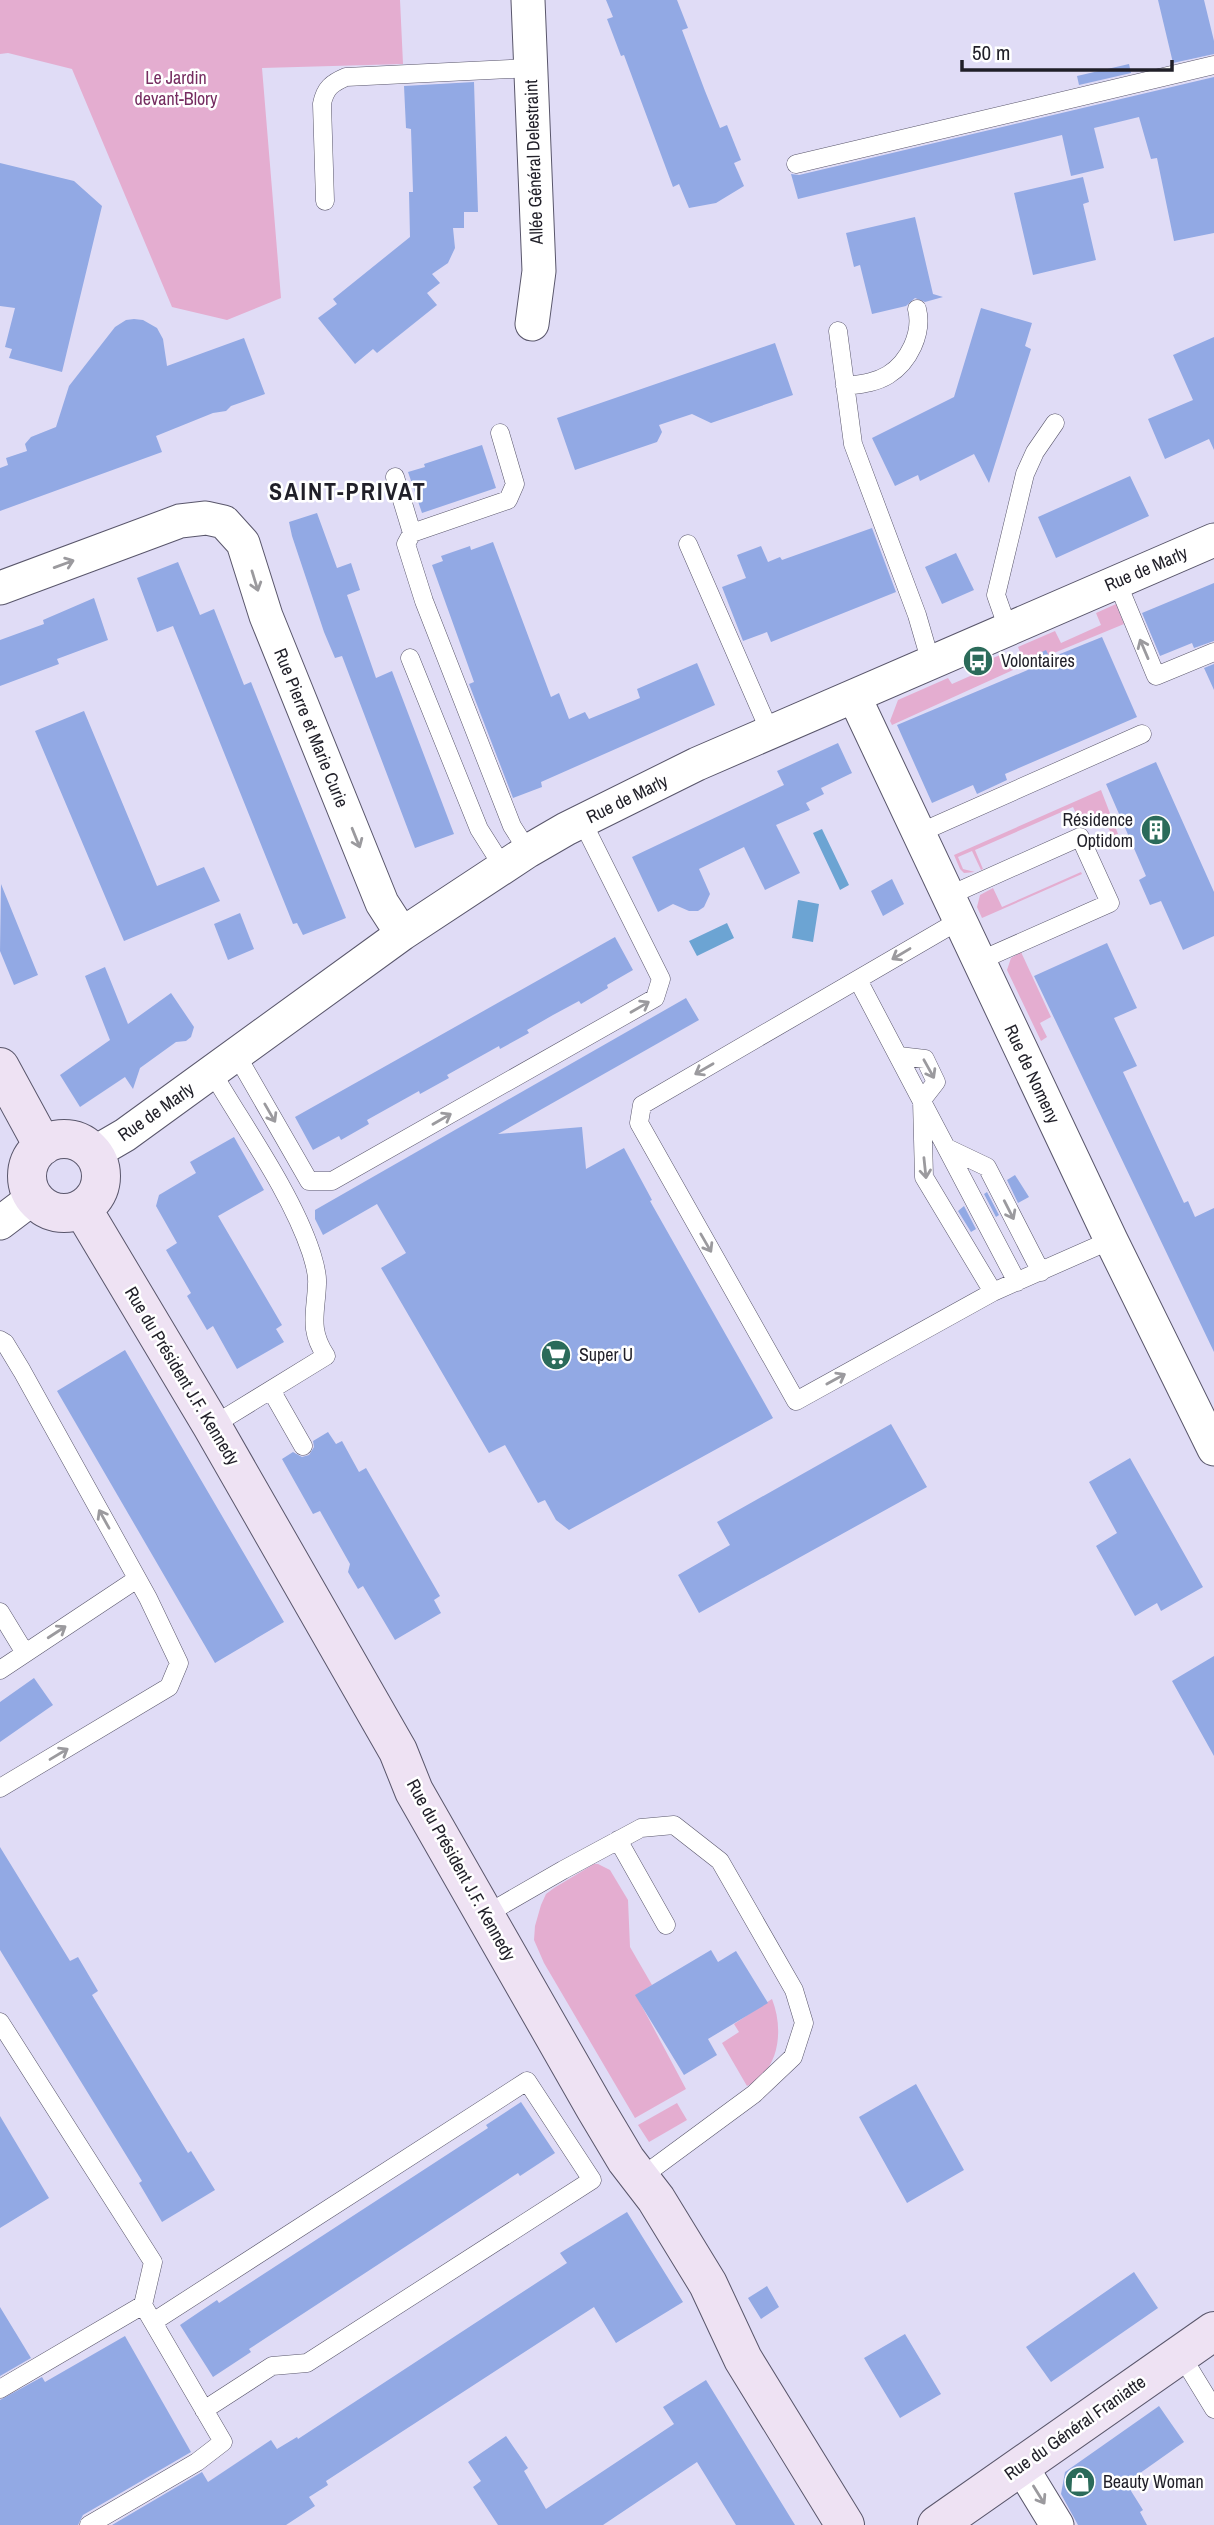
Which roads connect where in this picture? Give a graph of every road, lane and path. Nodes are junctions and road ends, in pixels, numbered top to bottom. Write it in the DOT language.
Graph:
graph roads {
  1 [pos="528,0"];
  2 [pos="1214,65"];
  3 [pos="531,68"];
  4 [pos="796,164"];
  5 [pos="325,201"];
  6 [pos="917,309"];
  7 [pos="532,324"];
  8 [pos="838,331"];
  9 [pos="845,386"];
  10 [pos="1055,423"];
  11 [pos="500,433"];
  12 [pos="395,477"];
  13 [pos="412,533"];
  14 [pos="1214,540"];
  15 [pos="688,544"];
  16 [pos="1117,582"];
  17 [pos="0,588"];
  18 [pos="1008,629"];
  19 [pos="1214,652"];
  20 [pos="410,658"];
  21 [pos="931,663"];
  22 [pos="854,696"];
  23 [pos="770,733"];
  24 [pos="1142,734"];
  25 [pos="582,821"];
  26 [pos="919,833"];
  27 [pos="516,859"];
  28 [pos="954,908"];
  29 [pos="402,934"];
  30 [pos="979,961"];
  31 [pos="858,980"];
  32 [pos="224,1063"];
  33 [pos="0,1067"];
  34 [pos="922,1100"];
  35 [pos="43,1146"];
  36 [pos="947,1148"];
  37 [pos="94,1153"];
  38 [pos="33,1198"];
  39 [pos="83,1210"];
  40 [pos="0,1223"];
  41 [pos="1111,1240"];
  42 [pos="1041,1272"];
  43 [pos="1017,1282"];
  44 [pos="993,1292"];
  45 [pos="0,1340"];
  46 [pos="271,1390"];
  47 [pos="212,1426"];
  48 [pos="303,1446"];
  49 [pos="1214,1450"];
  50 [pos="137,1579"];
  51 [pos="0,1612"];
  52 [pos="25,1653"];
  53 [pos="0,1670"];
  54 [pos="0,1788"];
  55 [pos="618,1840"];
  56 [pos="485,1915"];
  57 [pos="666,1926"];
  58 [pos="0,2022"];
  59 [pos="640,2178"];
  60 [pos="143,2305"];
  61 [pos="153,2322"];
  62 [pos="1214,2331"];
  63 [pos="1181,2355"];
  64 [pos="0,2389"];
  65 [pos="1214,2409"];
  66 [pos="204,2410"];
  67 [pos="1021,2466"];
  68 [pos="89,2525"];
  69 [pos="845,2525"];
  70 [pos="937,2525"];
  71 [pos="1057,2525"];
  1 -- 3 [label="street, Allée Général Delestraint"];
  2 -- 4 [label="lane"];
  3 -- 5 [label="lane"];
  3 -- 7 [label="street, Allée Général Delestraint"];
  6 -- 9 [label="lane"];
  8 -- 9 [label="lane"];
  9 -- 21 [label="lane"];
  10 -- 18 [label="lane"];
  11 -- 13 [label="lane"];
  12 -- 13 [label="lane"];
  13 -- 27 [label="lane"];
  14 -- 16 [label="street, Rue de Marly"];
  15 -- 23 [label="lane"];
  16 -- 18 [label="street, Rue de Marly"];
  19 -- 16 [label="lane, one-way"];
  17 -- 29 [label="street, Rue Pierre et Marie Curie, one-way"];
  18 -- 21 [label="street, Rue de Marly"];
  20 -- 27 [label="lane"];
  21 -- 22 [label="street, Rue de Marly"];
  22 -- 23 [label="street, Rue de Marly"];
  22 -- 26 [label="street, Rue de Nomeny"];
  23 -- 25 [label="street, Rue de Marly"];
  24 -- 26 [label="lane"];
  25 -- 27 [label="street, Rue de Marly"];
  32 -- 25 [label="lane, one-way"];
  26 -- 28 [label="street, Rue de Nomeny"];
  27 -- 29 [label="street, Rue de Marly"];
  28 -- 30 [label="street, Rue de Nomeny"];
  28 -- 30 [label="lane"];
  28 -- 31 [label="lane, one-way"];
  29 -- 32 [label="street, Rue de Marly"];
  30 -- 41 [label="street, Rue de Nomeny"];
  31 -- 34 [label="lane, one-way"];
  31 -- 44 [label="lane, one-way"];
  32 -- 37 [label="street, Rue de Marly"];
  32 -- 46 [label="lane"];
  33 -- 35 [label="street"];
  34 -- 36 [label="lane"];
  34 -- 44 [label="lane, one-way"];
  35 -- 37 [label="street"];
  35 -- 38 [label="street"];
  36 -- 42 [label="lane, one-way"];
  36 -- 43 [label="lane"];
  37 -- 39 [label="street"];
  38 -- 39 [label="street"];
  38 -- 40 [label="street"];
  39 -- 47 [label="street, Rue du Président J.F. Kennedy"];
  41 -- 42 [label="lane"];
  41 -- 49 [label="street, Rue de Nomeny"];
  42 -- 43 [label="lane"];
  43 -- 44 [label="lane"];
  50 -- 45 [label="lane, one-way"];
  46 -- 47 [label="lane"];
  46 -- 48 [label="lane"];
  47 -- 56 [label="street, Rue du Président J.F. Kennedy"];
  52 -- 50 [label="lane, one-way"];
  54 -- 50 [label="lane, one-way"];
  51 -- 52 [label="lane"];
  52 -- 53 [label="lane"];
  55 -- 56 [label="lane"];
  55 -- 57 [label="lane"];
  55 -- 59 [label="lane"];
  56 -- 59 [label="street, Rue du Président J.F. Kennedy"];
  58 -- 60 [label="lane"];
  59 -- 69 [label="street, Rue du Président J.F. Kennedy"];
  60 -- 61 [label="lane"];
  60 -- 64 [label="lane"];
  61 -- 66 [label="lane"];
  61 -- 66 [label="lane"];
  62 -- 63 [label="street, Rue du Général Franiatte"];
  63 -- 65 [label="lane"];
  63 -- 67 [label="street, Rue du Général Franiatte"];
  66 -- 68 [label="lane"];
  67 -- 70 [label="street, Rue du Général Franiatte"];
  67 -- 71 [label="street, one-way"];
}
